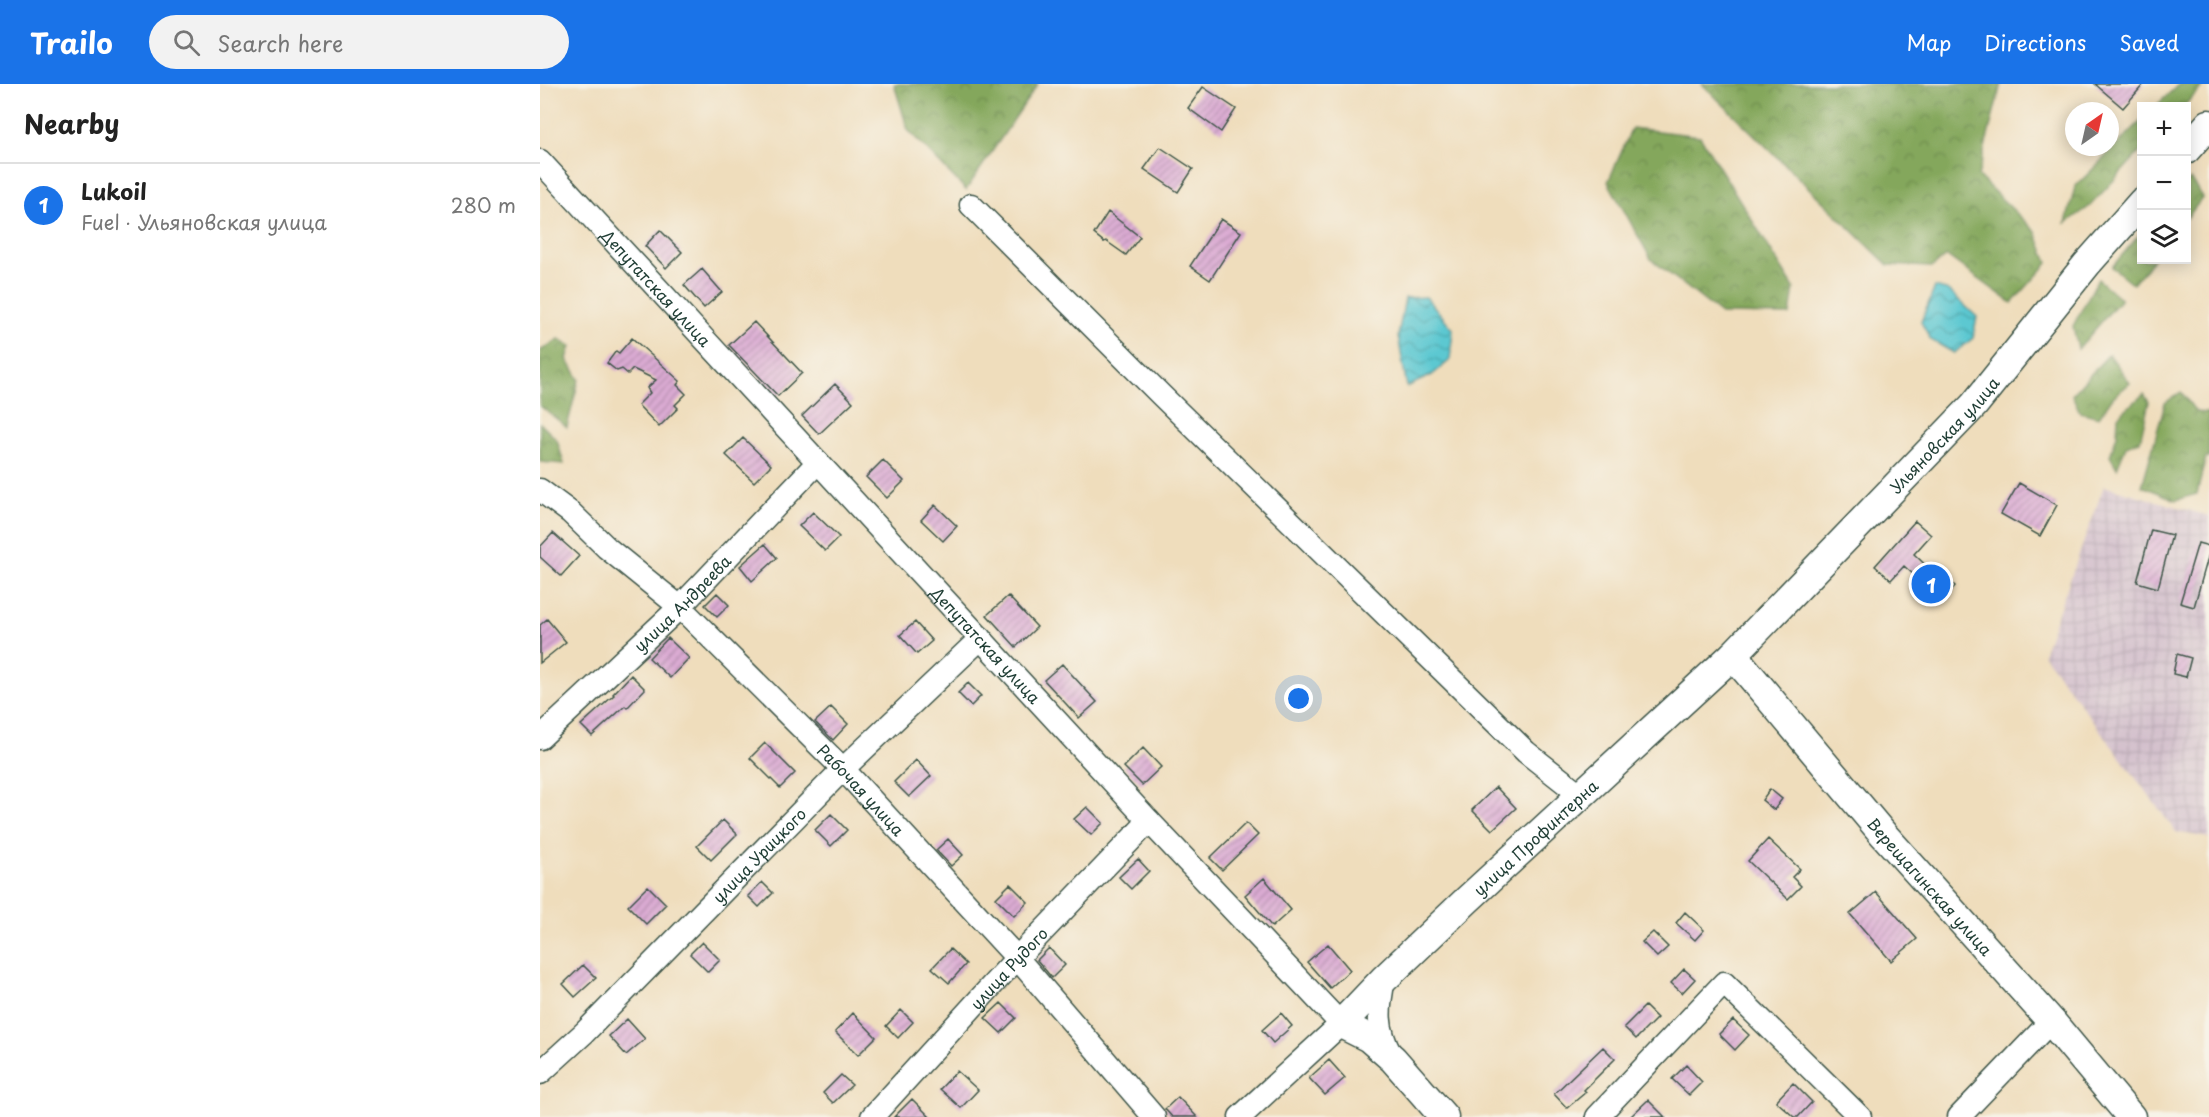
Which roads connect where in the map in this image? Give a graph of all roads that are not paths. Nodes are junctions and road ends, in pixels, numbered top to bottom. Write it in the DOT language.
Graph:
graph roads {
  1 [pos="2209,124"];
  2 [pos="2191,145"];
  3 [pos="540,161"];
  4 [pos="971,205"];
  5 [pos="2137,208"];
  6 [pos="818,462"];
  7 [pos="540,490"];
  8 [pos="680,607"];
  9 [pos="981,638"];
  10 [pos="1733,655"];
  11 [pos="540,738"];
  12 [pos="843,769"];
  13 [pos="1582,796"];
  14 [pos="1149,821"];
  15 [pos="1017,958"];
  16 [pos="1384,979"];
  17 [pos="2051,1021"];
  18 [pos="1341,1024"];
  19 [pos="1393,1059"];
  20 [pos="540,1073"];
  21 [pos="872,1117"];
  22 [pos="1154,1117"];
  23 [pos="1240,1117"];
  24 [pos="1444,1117"];
  25 [pos="1597,1117"];
  26 [pos="1860,1117"];
  27 [pos="1959,1117"];
  28 [pos="2131,1117"];
  1 -- 2 [label="main road"];
  3 -- 6 [label="street, Депутатская улица"];
  4 -- 13 [label="street"];
  5 -- 10 [label="main road, Ульяновская улица"];
  6 -- 8 [label="street, улица Андреева"];
  6 -- 9 [label="street, Депутатская улица"];
  7 -- 8 [label="street, Рабочая улица"];
  8 -- 11 [label="street, улица Андреева"];
  8 -- 12 [label="street, Рабочая улица"];
  9 -- 12 [label="street, улица Урицкого"];
  9 -- 14 [label="street, Депутатская улица"];
  10 -- 13 [label="main road, улица Профинтерна"];
  10 -- 17 [label="main road, Верещагинская улица"];
  12 -- 15 [label="street, Рабочая улица"];
  12 -- 20 [label="street, улица Урицкого"];
  13 -- 16 [label="main road, улица Профинтерна"];
  14 -- 15 [label="street, улица Рудого"];
  14 -- 18 [label="street, Депутатская улица"];
  15 -- 21 [label="street, улица Рудого"];
  15 -- 22 [label="street, Рабочая улица"];
  16 -- 18 [label="main road, улица Профинтерна"];
  16 -- 19 [label="street"];
  17 -- 27 [label="street"];
  17 -- 28 [label="main road, Верещагинская улица"];
  18 -- 19 [label="main road, Депутатская улица"];
  18 -- 23 [label="street"];
  19 -- 24 [label="main road, Депутатская улица"];
  25 -- 26 [label="street"];
}
